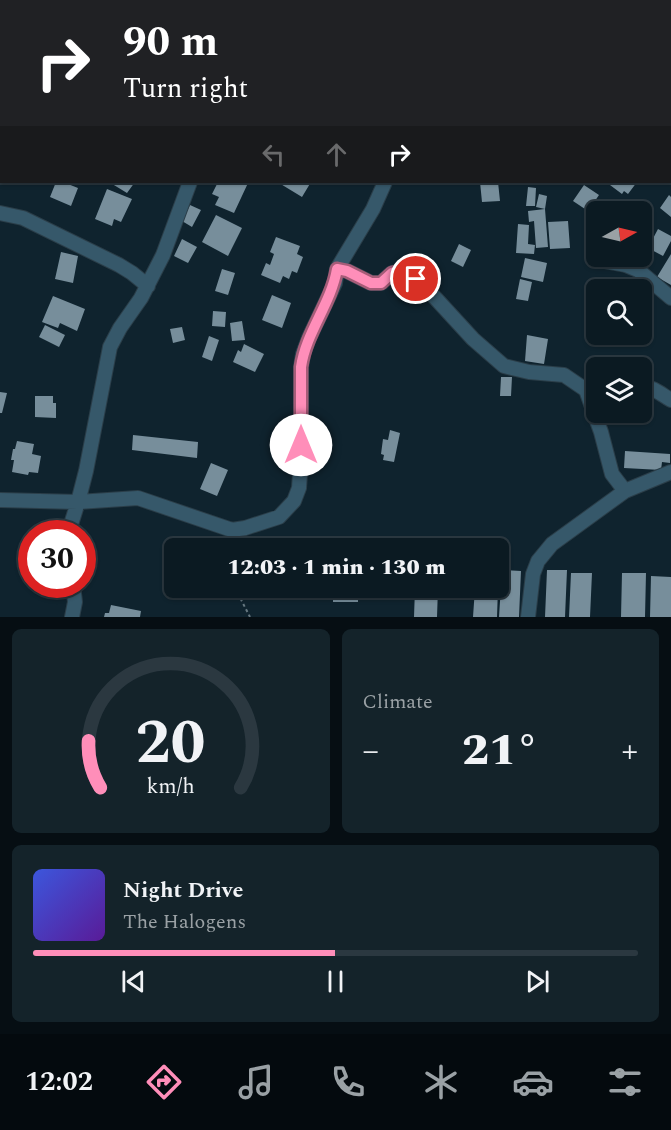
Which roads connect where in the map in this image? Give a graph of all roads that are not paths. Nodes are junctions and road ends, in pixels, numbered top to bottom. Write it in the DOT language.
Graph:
graph roads {
  1 [pos="190,183"];
  2 [pos="386,183"];
  3 [pos="0,213"];
  4 [pos="631,267"];
  5 [pos="337,269"];
  6 [pos="148,286"];
  7 [pos="671,298"];
  8 [pos="586,388"];
  9 [pos="652,388"];
  10 [pos="671,400"];
  11 [pos="600,423"];
  12 [pos="671,472"];
  13 [pos="625,491"];
  14 [pos="0,500"];
  15 [pos="78,502"];
  16 [pos="72,520"];
  17 [pos="75,598"];
  18 [pos="72,617"];
  19 [pos="528,617"];
  1 -- 6 [label="street"];
  2 -- 5 [label="street"];
  3 -- 6 [label="street"];
  4 -- 7 [label="street"];
  5 -- 8 [label="street"];
  5 -- 15 [label="street"];
  6 -- 15 [label="street"];
  9 -- 10 [label="street"];
  11 -- 13 [label="street"];
  12 -- 13 [label="street"];
  13 -- 19 [label="street"];
  14 -- 15 [label="street"];
  15 -- 16 [label="street"];
  17 -- 18 [label="street"];
}
